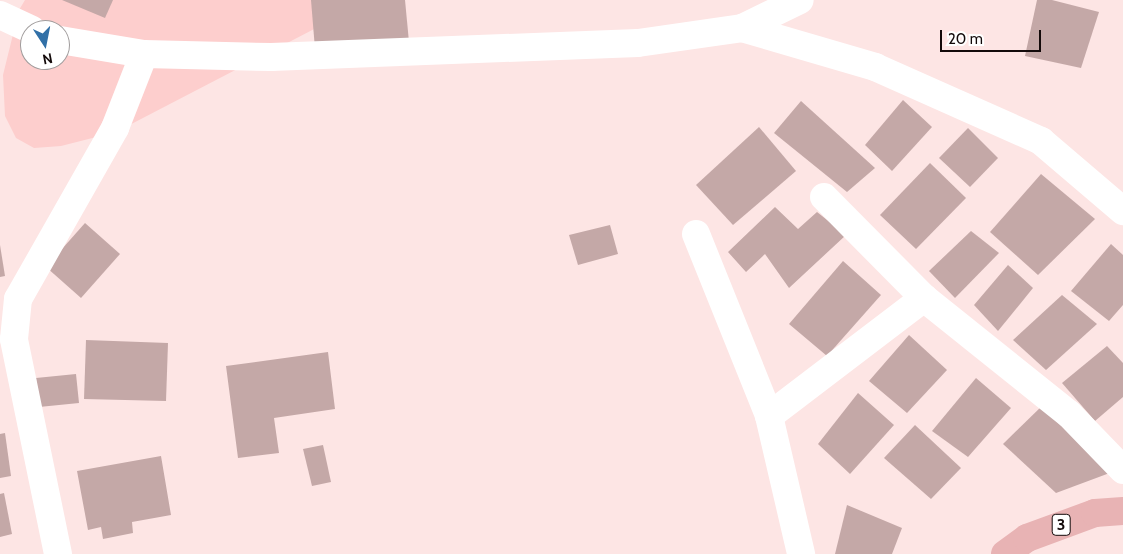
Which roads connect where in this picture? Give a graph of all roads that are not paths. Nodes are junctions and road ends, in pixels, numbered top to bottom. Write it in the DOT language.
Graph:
graph roads {
  1 [pos="800,0"];
  2 [pos="0,15"];
  3 [pos="20,24"];
  4 [pos="742,28"];
  5 [pos="70,42"];
  6 [pos="144,54"];
  7 [pos="824,197"];
  8 [pos="1123,211"];
  9 [pos="696,234"];
  10 [pos="924,298"];
  11 [pos="769,416"];
  12 [pos="1123,470"];
  13 [pos="1123,511"];
  14 [pos="58,554"];
  15 [pos="801,554"];
  16 [pos="1005,554"];
  1 -- 4 [label="street"];
  2 -- 3 [label="street"];
  4 -- 6 [label="street"];
  4 -- 8 [label="street"];
  5 -- 6 [label="street"];
  6 -- 14 [label="street"];
  7 -- 10 [label="street"];
  9 -- 11 [label="street"];
  10 -- 11 [label="street"];
  10 -- 12 [label="street"];
  11 -- 15 [label="street"];
  13 -- 16 [label="main road, 3"];
}
